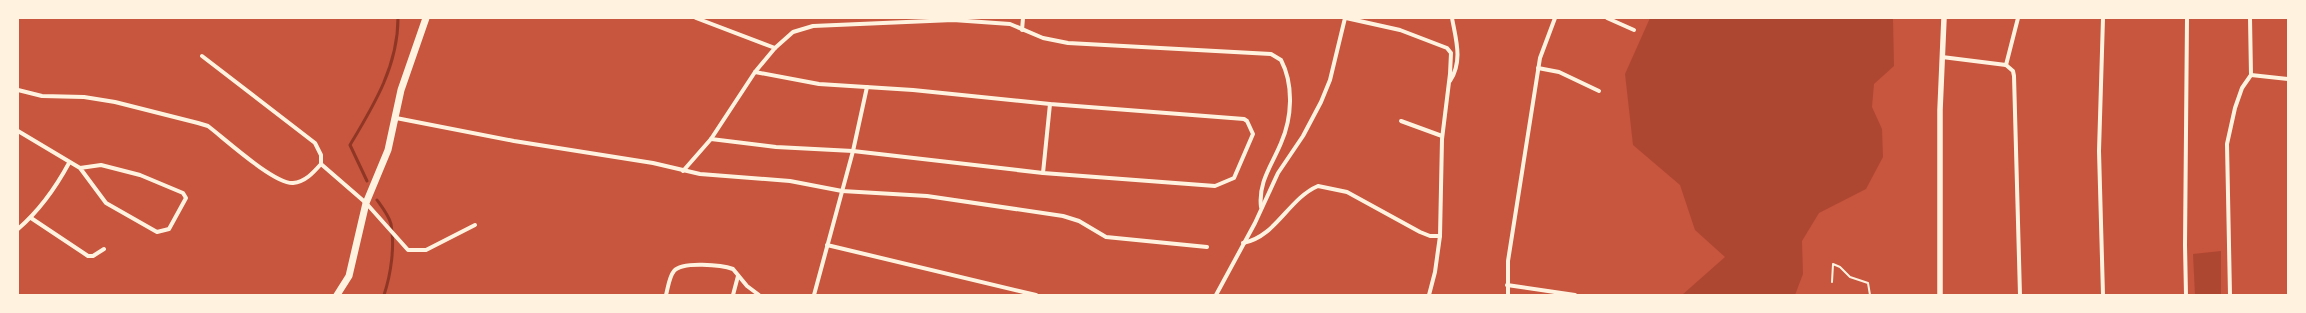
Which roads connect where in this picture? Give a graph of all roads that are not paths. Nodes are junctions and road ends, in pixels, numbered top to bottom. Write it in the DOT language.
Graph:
graph roads {
  1 [pos="426,18"];
  2 [pos="696,18"];
  3 [pos="1023,18"];
  4 [pos="1346,18"];
  5 [pos="1452,18"];
  6 [pos="1555,18"];
  7 [pos="1607,18"];
  8 [pos="1944,18"];
  9 [pos="2018,18"];
  10 [pos="2103,18"];
  11 [pos="2187,18"];
  12 [pos="2250,18"];
  13 [pos="953,19"];
  14 [pos="1022,30"];
  15 [pos="1634,30"];
  16 [pos="775,48"];
  17 [pos="202,56"];
  18 [pos="1942,57"];
  19 [pos="2006,65"];
  20 [pos="1538,68"];
  21 [pos="755,72"];
  22 [pos="2251,75"];
  23 [pos="2288,79"];
  24 [pos="1449,83"];
  25 [pos="867,87"];
  26 [pos="18,90"];
  27 [pos="1599,91"];
  28 [pos="1050,104"];
  29 [pos="396,118"];
  30 [pos="1401,121"];
  31 [pos="18,131"];
  32 [pos="1442,136"];
  33 [pos="710,140"];
  34 [pos="853,151"];
  35 [pos="69,163"];
  36 [pos="321,164"];
  37 [pos="80,168"];
  38 [pos="683,171"];
  39 [pos="1043,173"];
  40 [pos="842,191"];
  41 [pos="366,203"];
  42 [pos="1261,207"];
  43 [pos="31,218"];
  44 [pos="475,226"];
  45 [pos="18,229"];
  46 [pos="1440,236"];
  47 [pos="1243,243"];
  48 [pos="827,245"];
  49 [pos="1207,247"];
  50 [pos="104,250"];
  51 [pos="738,276"];
  52 [pos="1832,282"];
  53 [pos="1507,285"];
  54 [pos="337,295"];
  55 [pos="666,295"];
  56 [pos="733,295"];
  57 [pos="759,295"];
  58 [pos="814,295"];
  59 [pos="1036,295"];
  60 [pos="1216,295"];
  61 [pos="1429,295"];
  62 [pos="1508,295"];
  63 [pos="1574,295"];
  64 [pos="1870,295"];
  65 [pos="1940,295"];
  66 [pos="2020,295"];
  67 [pos="2104,295"];
  68 [pos="2186,295"];
  69 [pos="2230,295"];
  1 -- 29 [label="main road"];
  2 -- 16 [label="street"];
  3 -- 14 [label="street"];
  4 -- 24 [label="street"];
  4 -- 42 [label="street"];
  5 -- 24 [label="street"];
  6 -- 20 [label="street"];
  7 -- 15 [label="street"];
  8 -- 18 [label="street"];
  9 -- 19 [label="street"];
  10 -- 67 [label="street"];
  11 -- 68 [label="street"];
  12 -- 22 [label="street"];
  13 -- 14 [label="street"];
  13 -- 16 [label="street"];
  14 -- 42 [label="street"];
  16 -- 21 [label="street"];
  17 -- 36 [label="street"];
  18 -- 19 [label="street"];
  18 -- 65 [label="street"];
  19 -- 66 [label="street"];
  20 -- 27 [label="street"];
  20 -- 53 [label="street"];
  21 -- 25 [label="street"];
  21 -- 33 [label="street"];
  22 -- 23 [label="street"];
  22 -- 69 [label="street"];
  24 -- 32 [label="street"];
  25 -- 28 [label="street"];
  25 -- 34 [label="street"];
  26 -- 36 [label="street"];
  28 -- 39 [label="street"];
  28 -- 39 [label="street"];
  29 -- 38 [label="street"];
  29 -- 41 [label="main road"];
  30 -- 32 [label="street"];
  31 -- 35 [label="street"];
  32 -- 46 [label="street"];
  33 -- 34 [label="street"];
  33 -- 38 [label="street"];
  34 -- 39 [label="street"];
  34 -- 40 [label="street"];
  35 -- 37 [label="street"];
  35 -- 43 [label="street"];
  36 -- 41 [label="street"];
  37 -- 37 [label="street"];
  38 -- 40 [label="street"];
  40 -- 48 [label="street"];
  40 -- 49 [label="street"];
  41 -- 44 [label="street"];
  41 -- 54 [label="main road"];
  42 -- 47 [label="street"];
  43 -- 45 [label="street"];
  43 -- 50 [label="street"];
  46 -- 47 [label="street"];
  46 -- 61 [label="street"];
  47 -- 60 [label="street"];
  48 -- 58 [label="street"];
  48 -- 59 [label="street"];
  51 -- 55 [label="street"];
  51 -- 56 [label="street"];
  51 -- 57 [label="street"];
  52 -- 64 [label="lane"];
  53 -- 62 [label="street"];
  53 -- 63 [label="street"];
}
